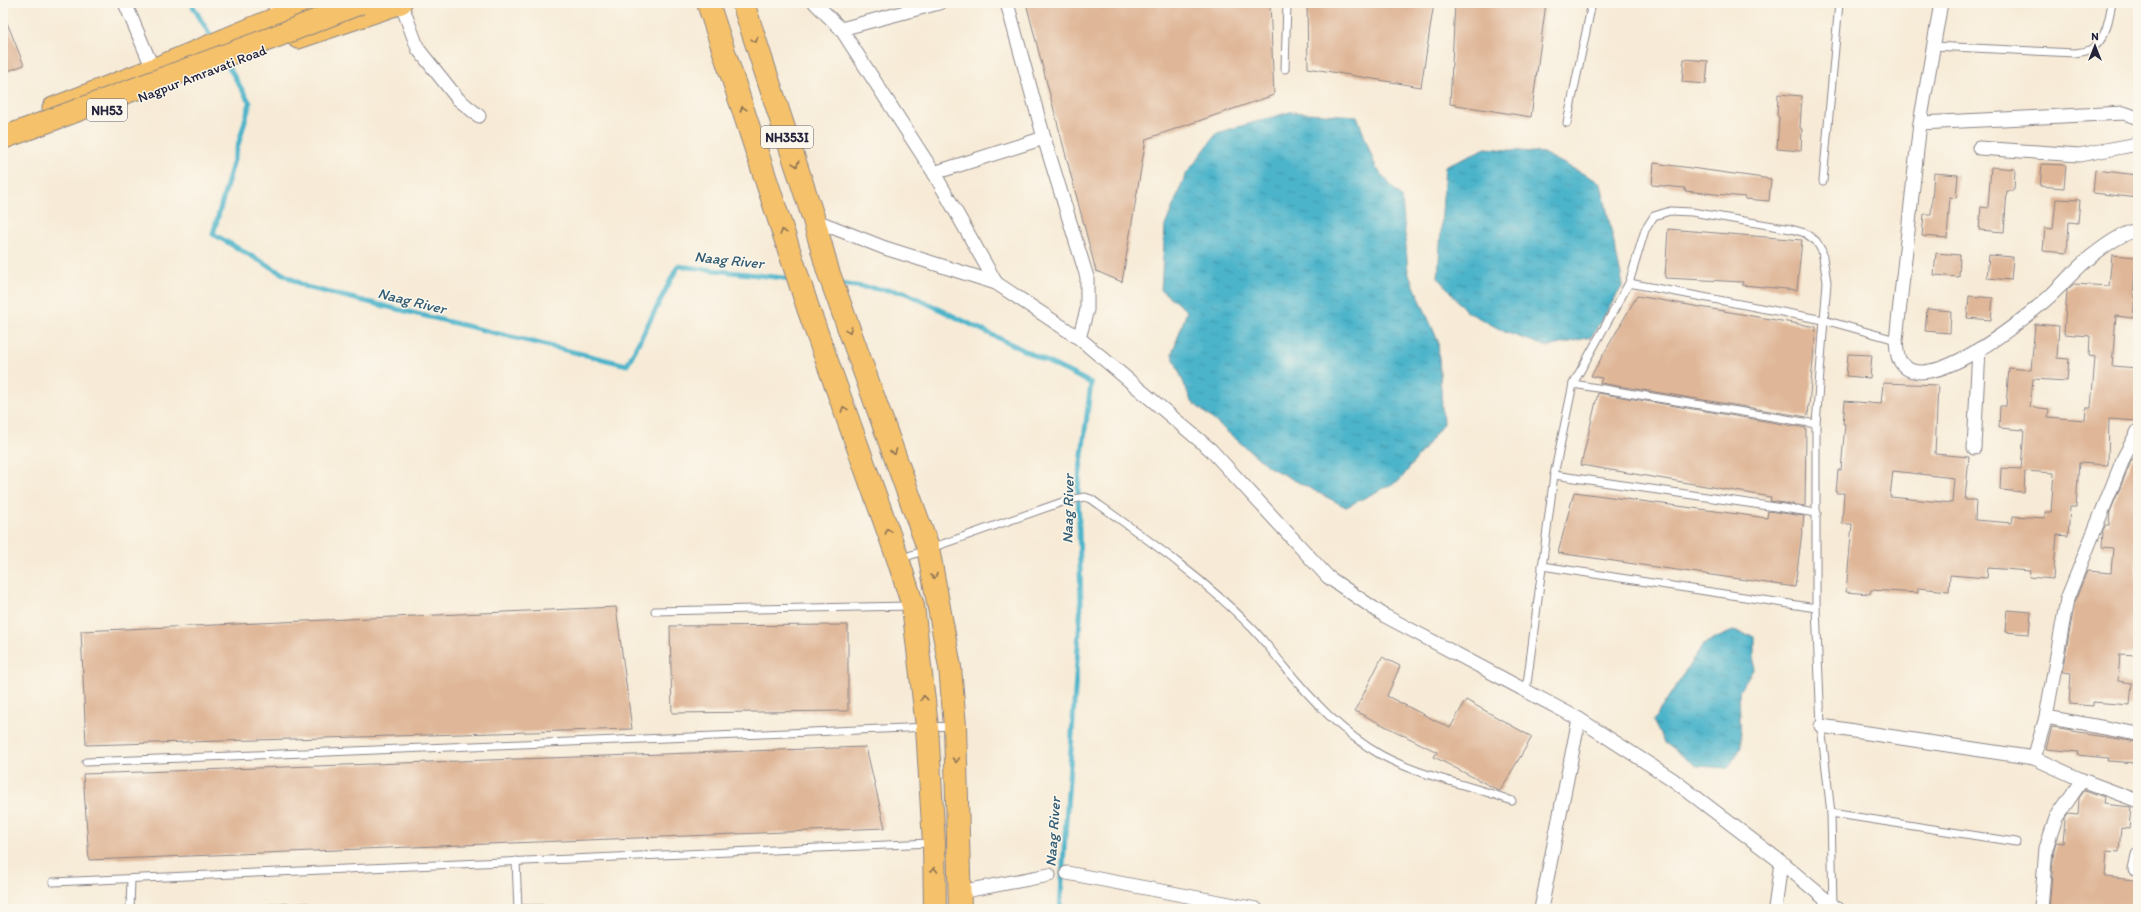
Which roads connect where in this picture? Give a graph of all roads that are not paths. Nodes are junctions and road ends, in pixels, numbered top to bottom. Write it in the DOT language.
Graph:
graph roads {
  1 [pos="125,3"];
  2 [pos="312,3"];
  3 [pos="360,3"];
  4 [pos="401,3"];
  5 [pos="708,3"];
  6 [pos="743,3"];
  7 [pos="815,3"];
  8 [pos="939,3"];
  9 [pos="1007,3"];
  10 [pos="1287,3"];
  11 [pos="1592,3"];
  12 [pos="1839,3"];
  13 [pos="1941,3"];
  14 [pos="2112,3"];
  15 [pos="279,9"];
  16 [pos="842,29"];
  17 [pos="295,39"];
  18 [pos="1933,46"];
  19 [pos="153,69"];
  20 [pos="1285,69"];
  21 [pos="479,116"];
  22 [pos="2138,118"];
  23 [pos="1567,123"];
  24 [pos="1920,123"];
  25 [pos="3,127"];
  26 [pos="3,138"];
  27 [pos="1044,138"];
  28 [pos="2137,146"];
  29 [pos="3,148"];
  30 [pos="1979,148"];
  31 [pos="934,174"];
  32 [pos="1823,181"];
  33 [pos="814,220"];
  34 [pos="2138,230"];
  35 [pos="996,283"];
  36 [pos="1629,283"];
  37 [pos="1824,320"];
  38 [pos="1079,338"];
  39 [pos="1896,340"];
  40 [pos="1979,349"];
  41 [pos="1573,384"];
  42 [pos="1816,424"];
  43 [pos="2138,431"];
  44 [pos="1974,448"];
  45 [pos="1554,475"];
  46 [pos="1817,513"];
  47 [pos="928,548"];
  48 [pos="898,559"];
  49 [pos="1542,566"];
  50 [pos="913,606"];
  51 [pos="1816,608"];
  52 [pos="655,611"];
  53 [pos="1526,692"];
  54 [pos="2046,716"];
  55 [pos="1579,719"];
  56 [pos="955,726"];
  57 [pos="1820,726"];
  58 [pos="927,727"];
  59 [pos="2136,728"];
  60 [pos="2034,758"];
  61 [pos="86,762"];
  62 [pos="2082,780"];
  63 [pos="1512,801"];
  64 [pos="2138,801"];
  65 [pos="1831,813"];
  66 [pos="2016,842"];
  67 [pos="934,843"];
  68 [pos="2138,855"];
  69 [pos="516,861"];
  70 [pos="1781,862"];
  71 [pos="2135,869"];
  72 [pos="130,879"];
  73 [pos="53,882"];
  74 [pos="960,900"];
  75 [pos="1835,908"];
  76 [pos="130,909"];
  77 [pos="251,909"];
  78 [pos="311,909"];
  79 [pos="518,909"];
  80 [pos="562,909"];
  81 [pos="935,909"];
  82 [pos="1256,909"];
  83 [pos="1541,909"];
  84 [pos="1775,909"];
  85 [pos="2041,909"];
  1 -- 19 [label="street"];
  2 -- 15 [label="main road, Nagpur Amravati Road / NH53"];
  3 -- 26 [label="highway, bridge"];
  4 -- 17 [label="main road, Nagpur Amravati Road / NH53"];
  4 -- 21 [label="street"];
  48 -- 5 [label="highway, NH353I, one-way"];
  6 -- 33 [label="highway, NH353I, one-way"];
  7 -- 16 [label="street"];
  8 -- 16 [label="street"];
  9 -- 27 [label="street"];
  10 -- 20 [label="lane"];
  11 -- 23 [label="lane"];
  12 -- 32 [label="lane"];
  13 -- 18 [label="street"];
  14 -- 18 [label="lane"];
  15 -- 17 [label="street"];
  15 -- 19 [label="main road, Nagpur Amravati Road / NH53"];
  16 -- 31 [label="street"];
  17 -- 29 [label="main road, Nagpur Amravati Road / NH53"];
  18 -- 24 [label="street"];
  19 -- 25 [label="main road, Nagpur Amravati Road / NH53"];
  22 -- 24 [label="street"];
  24 -- 39 [label="street"];
  27 -- 31 [label="street"];
  27 -- 38 [label="street"];
  28 -- 30 [label="street"];
  31 -- 35 [label="street"];
  33 -- 35 [label="street"];
  33 -- 47 [label="highway, NH353I, one-way"];
  34 -- 40 [label="street"];
  35 -- 38 [label="street"];
  36 -- 37 [label="lane"];
  36 -- 37 [label="lane"];
  36 -- 41 [label="lane"];
  37 -- 39 [label="lane"];
  37 -- 42 [label="lane"];
  38 -- 53 [label="street"];
  39 -- 40 [label="street"];
  40 -- 44 [label="street"];
  41 -- 42 [label="lane"];
  41 -- 45 [label="lane"];
  42 -- 46 [label="lane"];
  43 -- 54 [label="street"];
  45 -- 46 [label="lane"];
  45 -- 49 [label="lane"];
  46 -- 51 [label="lane"];
  47 -- 48 [label="lane"];
  47 -- 56 [label="highway, one-way"];
  47 -- 63 [label="lane"];
  48 -- 50 [label="highway"];
  49 -- 51 [label="lane"];
  49 -- 53 [label="lane"];
  50 -- 52 [label="lane"];
  58 -- 50 [label="highway, one-way"];
  51 -- 57 [label="lane"];
  53 -- 55 [label="street"];
  54 -- 59 [label="street"];
  54 -- 60 [label="street"];
  55 -- 70 [label="street"];
  55 -- 83 [label="street"];
  56 -- 58 [label="lane"];
  56 -- 74 [label="highway, one-way"];
  57 -- 60 [label="street"];
  57 -- 65 [label="lane"];
  58 -- 61 [label="lane"];
  58 -- 67 [label="highway"];
  60 -- 62 [label="street"];
  62 -- 64 [label="street"];
  62 -- 85 [label="street"];
  65 -- 66 [label="lane"];
  65 -- 75 [label="lane"];
  67 -- 69 [label="lane"];
  81 -- 67 [label="highway, one-way"];
  68 -- 71 [label="street"];
  69 -- 72 [label="lane"];
  69 -- 79 [label="lane"];
  70 -- 75 [label="street"];
  70 -- 84 [label="street"];
  72 -- 73 [label="lane"];
  72 -- 76 [label="lane"];
  74 -- 82 [label="street"];
  77 -- 78 [label="lane"];
  79 -- 80 [label="lane"];
}
